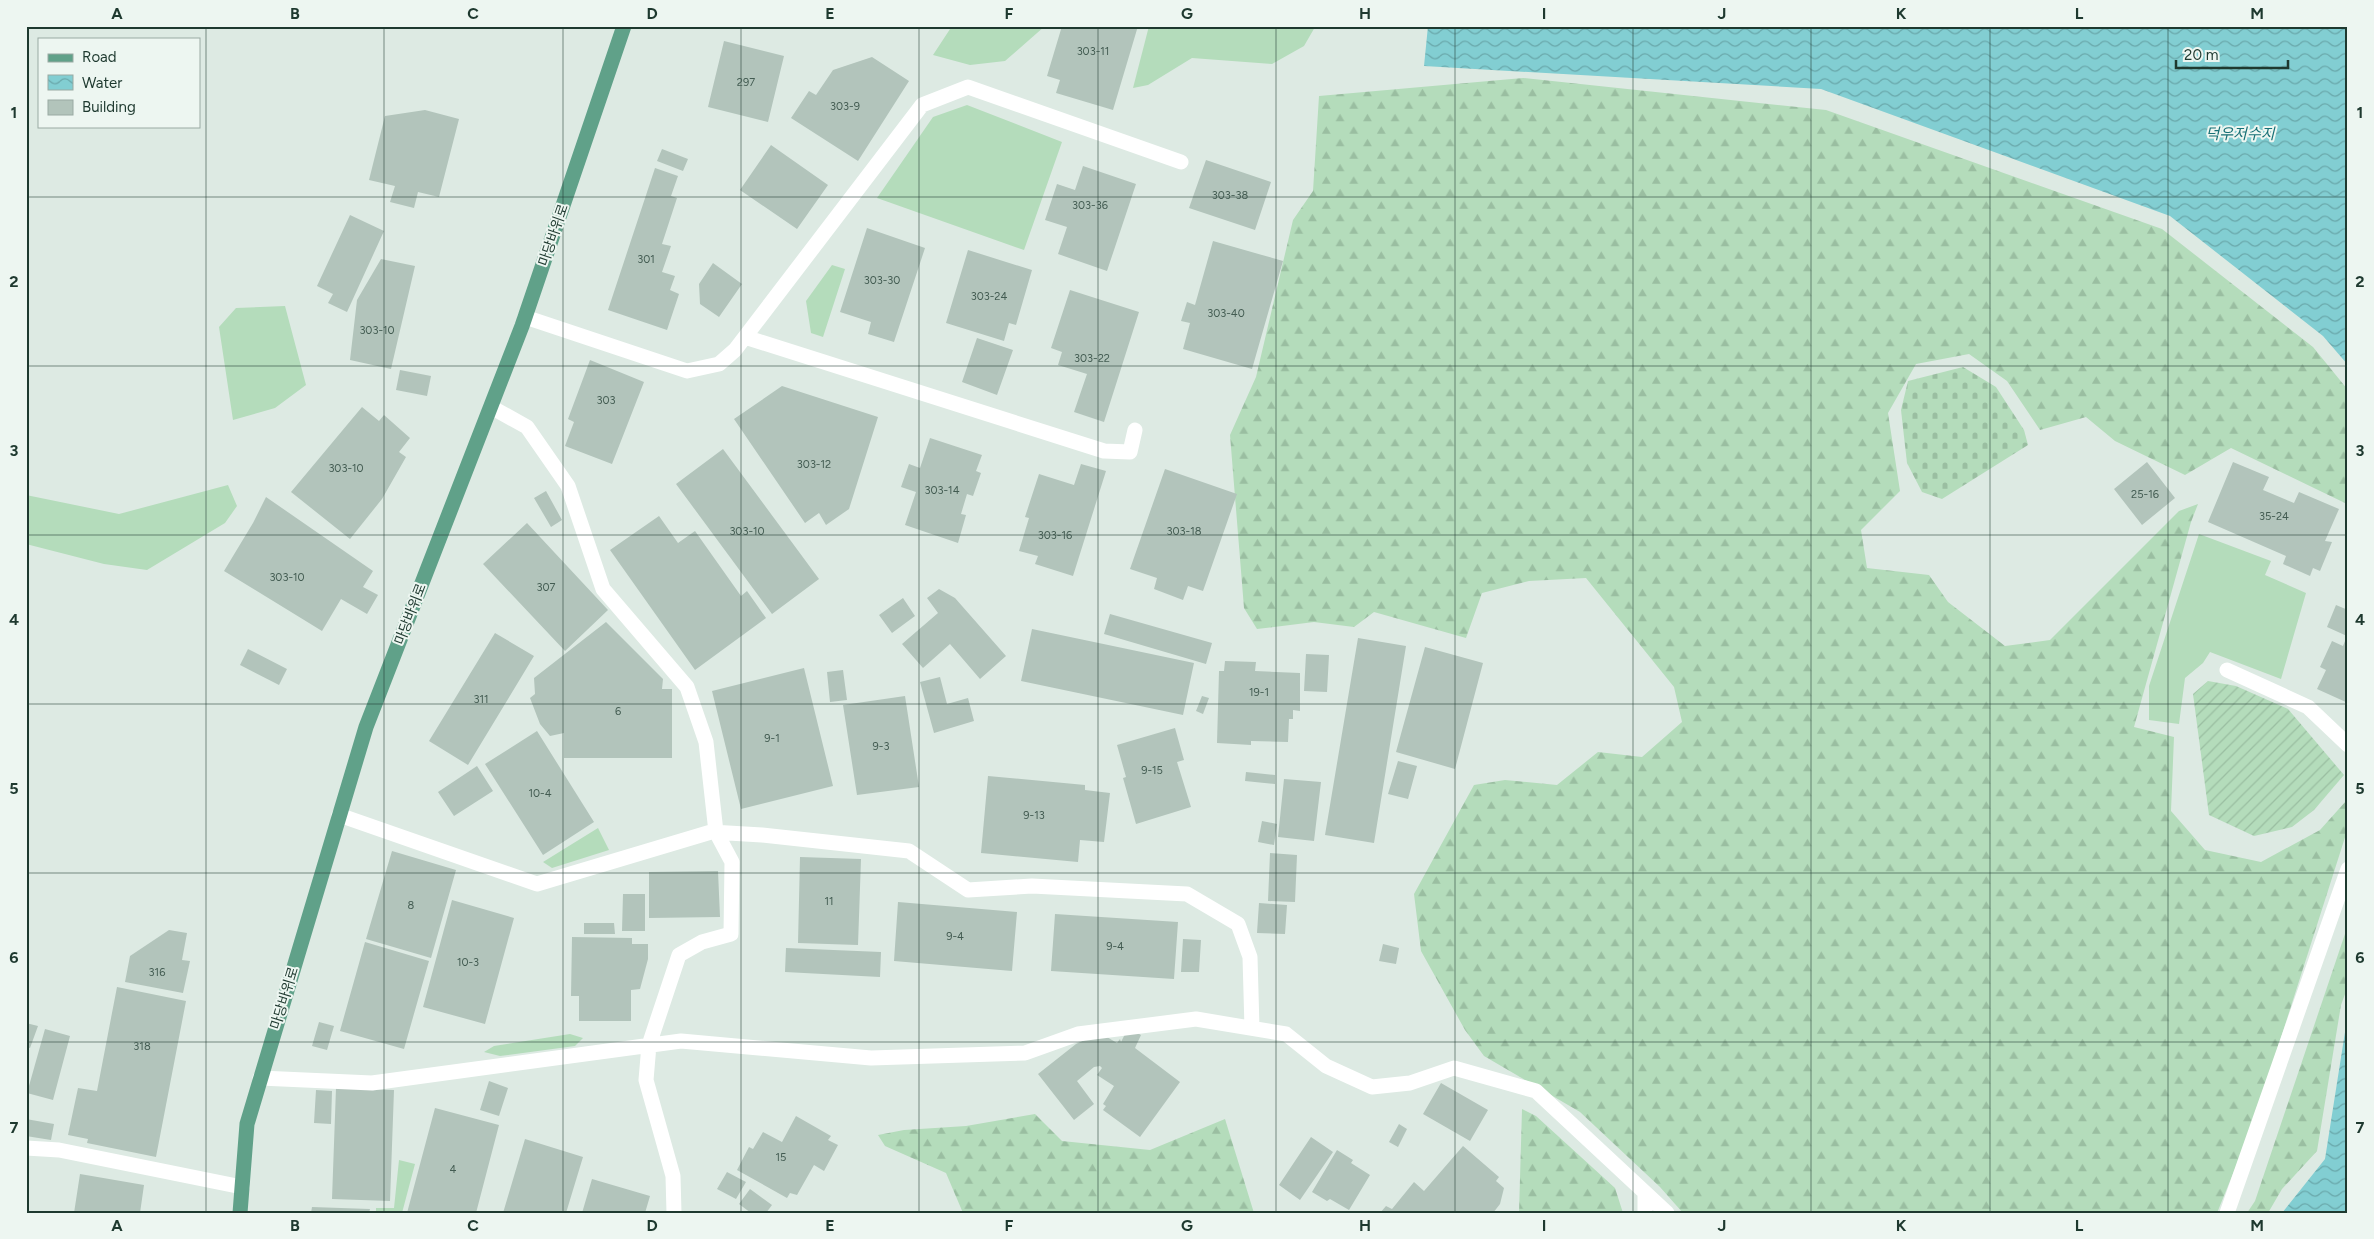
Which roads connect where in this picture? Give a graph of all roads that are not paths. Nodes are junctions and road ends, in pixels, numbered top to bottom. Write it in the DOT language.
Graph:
graph roads {
  1 [pos="624,26"];
  2 [pos="1181,162"];
  3 [pos="525,317"];
  4 [pos="745,337"];
  5 [pos="491,407"];
  6 [pos="1135,430"];
  7 [pos="2227,670"];
  8 [pos="2348,745"];
  9 [pos="339,815"];
  10 [pos="716,832"];
  11 [pos="2348,869"];
  12 [pos="1252,1028"];
  13 [pos="649,1045"];
  14 [pos="260,1078"];
  15 [pos="26,1148"];
  16 [pos="242,1187"];
  17 [pos="1645,1193"];
  18 [pos="240,1213"];
  19 [pos="674,1213"];
  20 [pos="1644,1213"];
  21 [pos="1667,1213"];
  22 [pos="2227,1213"];
  1 -- 3 [label="main road, 마당바위로"];
  2 -- 4 [label="street"];
  3 -- 4 [label="street"];
  3 -- 5 [label="main road, 마당바위로"];
  4 -- 6 [label="street"];
  5 -- 9 [label="main road, 마당바위로"];
  5 -- 10 [label="street"];
  7 -- 8 [label="street"];
  9 -- 10 [label="street"];
  9 -- 14 [label="main road, 마당바위로"];
  10 -- 12 [label="street"];
  10 -- 13 [label="street"];
  11 -- 22 [label="street"];
  12 -- 13 [label="street"];
  12 -- 17 [label="street"];
  13 -- 14 [label="street"];
  13 -- 19 [label="street"];
  14 -- 16 [label="main road, 마당바위로"];
  15 -- 16 [label="street"];
  16 -- 18 [label="main road, 마당바위로"];
  17 -- 20 [label="street"];
  17 -- 21 [label="street"];
}
